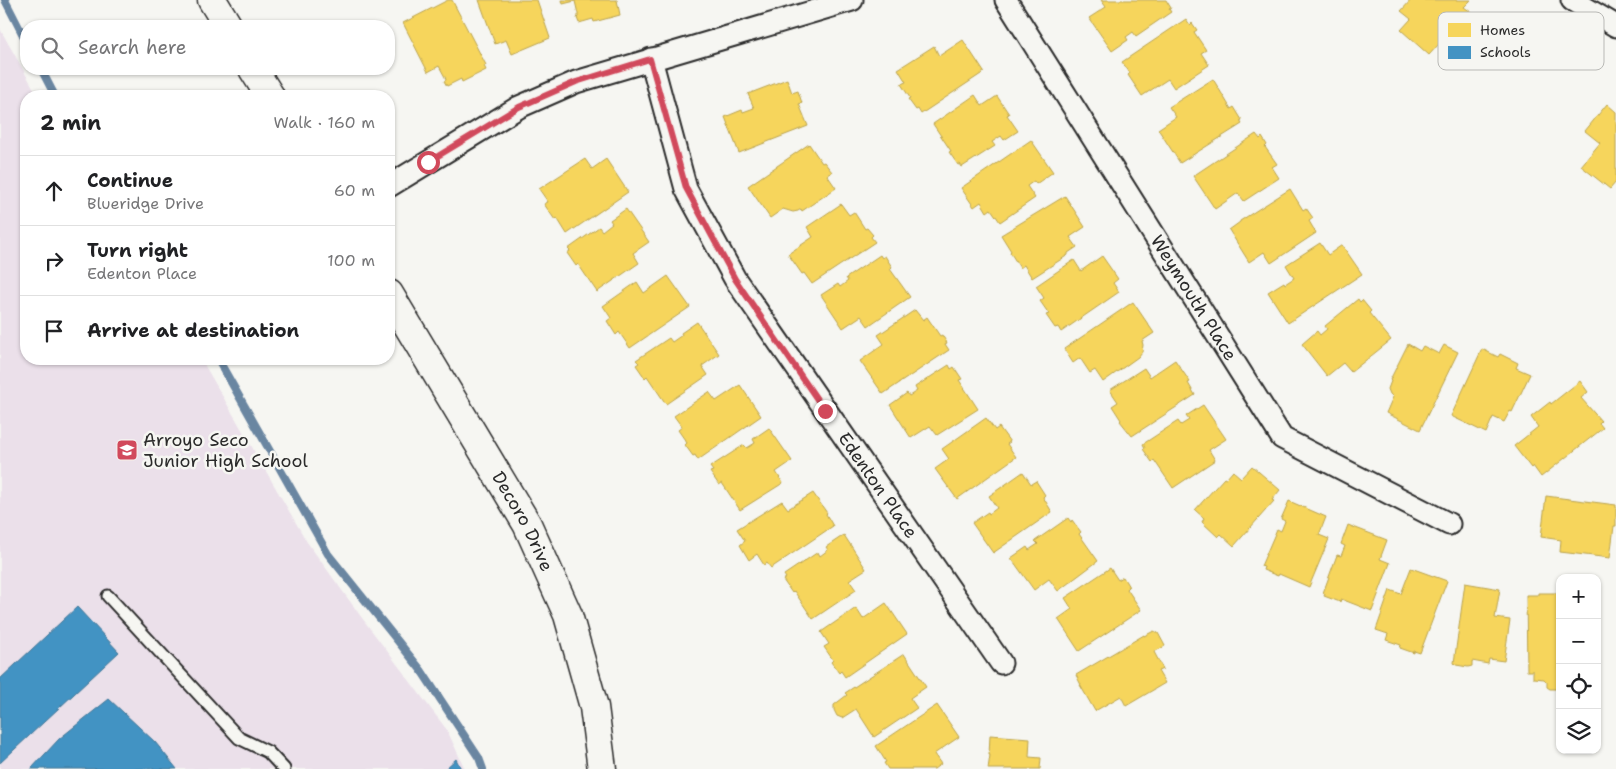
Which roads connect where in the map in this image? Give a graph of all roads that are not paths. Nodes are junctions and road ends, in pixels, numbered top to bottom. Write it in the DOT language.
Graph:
graph roads {
  1 [pos="212,0"];
  2 [pos="852,0"];
  3 [pos="1006,0"];
  4 [pos="1572,0"];
  5 [pos="1592,12"];
  6 [pos="1604,19"];
  7 [pos="224,20"];
  8 [pos="1616,26"];
  9 [pos="650,59"];
  10 [pos="257,75"];
  11 [pos="266,90"];
  12 [pos="395,182"];
  13 [pos="395,304"];
  14 [pos="1449,524"];
  15 [pos="108,596"];
  16 [pos="1000,663"];
  17 [pos="284,769"];
  18 [pos="602,769"];
  1 -- 7 [label="main road"];
  2 -- 9 [label="street"];
  3 -- 14 [label="street, Weymouth Place"];
  4 -- 5 [label="street"];
  6 -- 8 [label="street"];
  9 -- 12 [label="street"];
  9 -- 16 [label="street, Edenton Place"];
  10 -- 11 [label="main road"];
  13 -- 18 [label="main road, Decoro Drive"];
  15 -- 17 [label="lane"];
}
